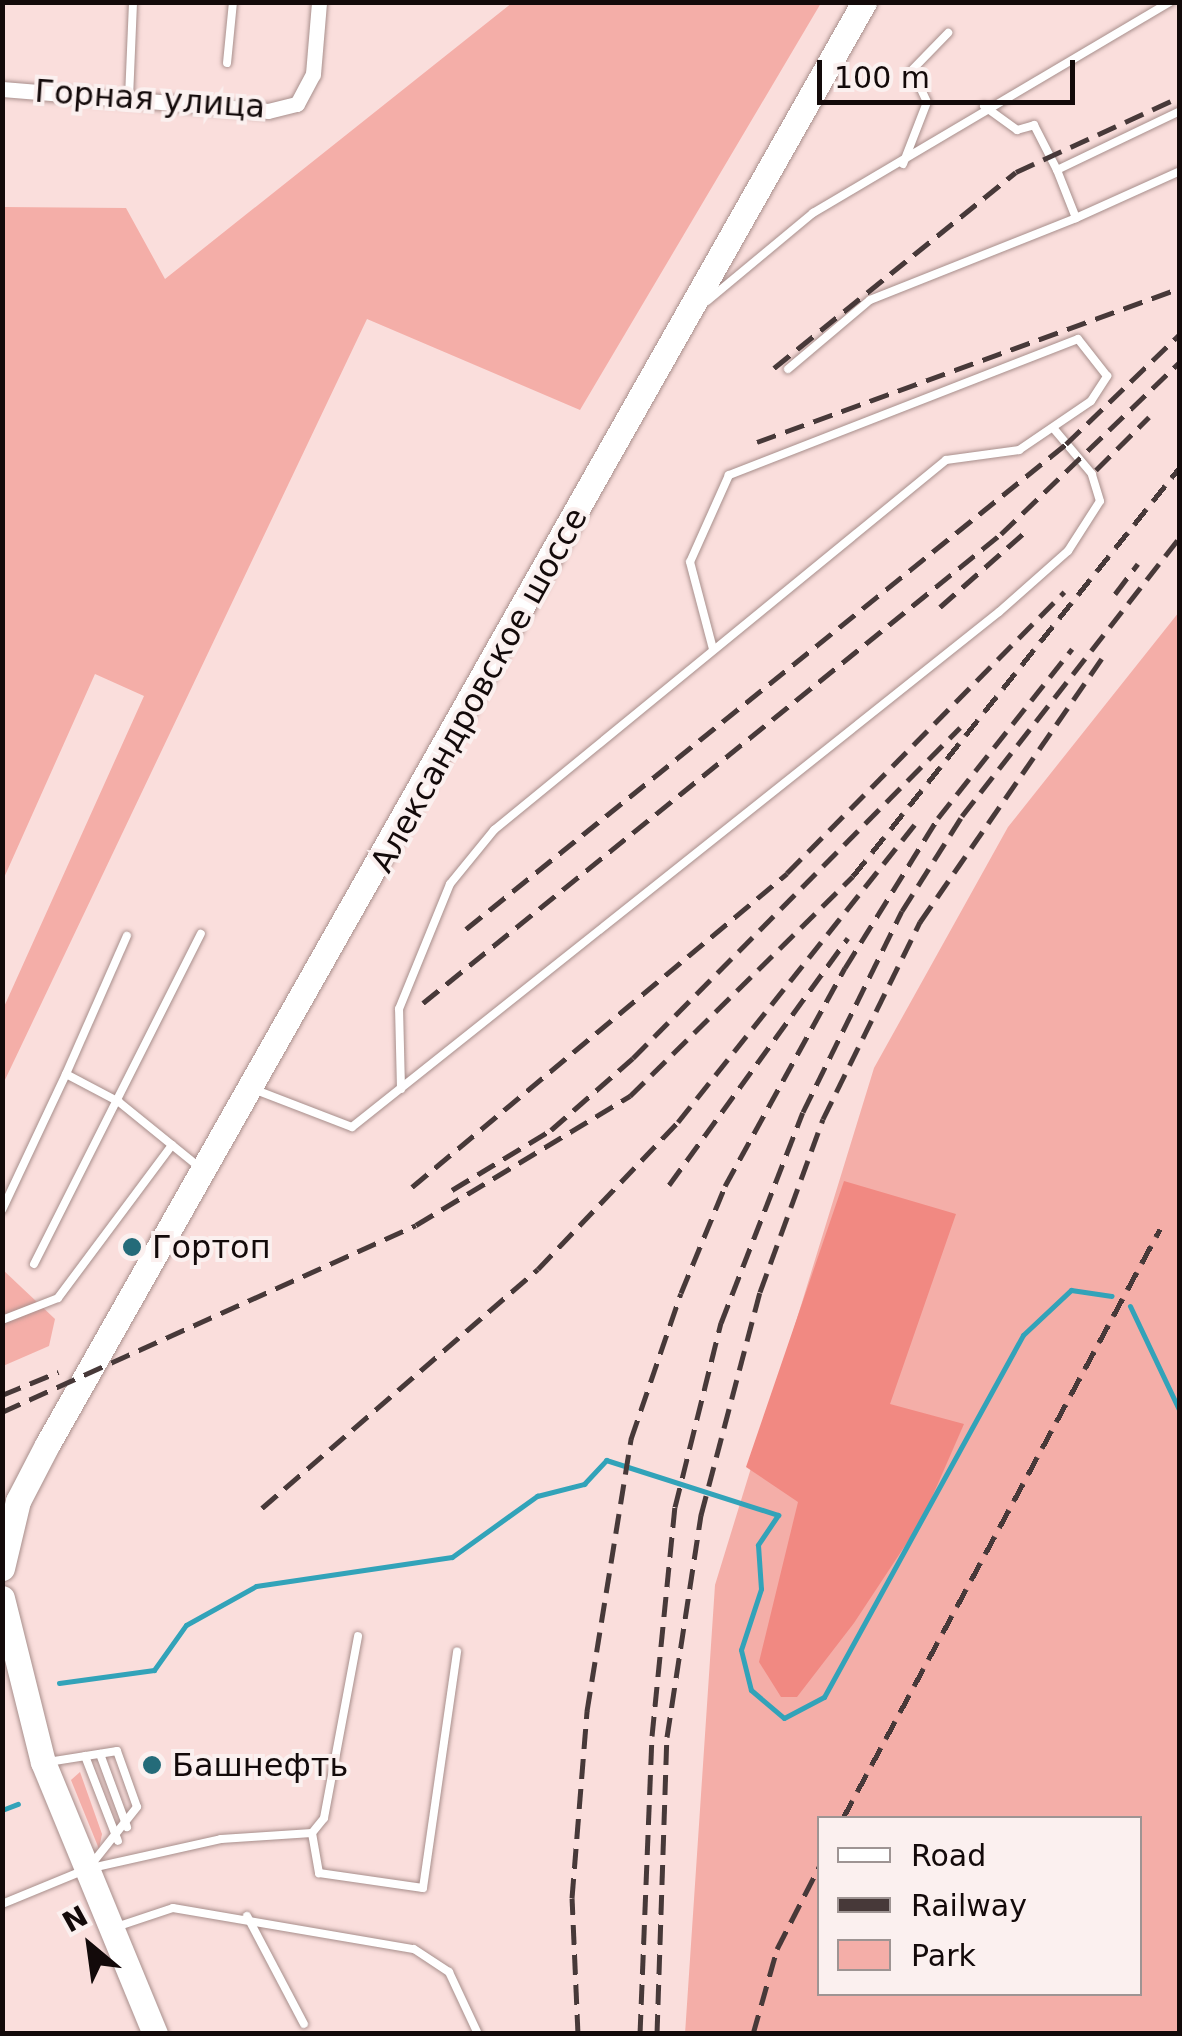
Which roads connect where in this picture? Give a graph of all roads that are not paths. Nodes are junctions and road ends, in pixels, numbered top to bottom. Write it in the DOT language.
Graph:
graph roads {
  1 [pos="132,2"];
  2 [pos="233,2"];
  3 [pos="320,2"];
  4 [pos="864,2"];
  5 [pos="1170,2"];
  6 [pos="948,32"];
  7 [pos="227,64"];
  8 [pos="2,89"];
  9 [pos="129,100"];
  10 [pos="984,106"];
  11 [pos="1180,111"];
  12 [pos="902,169"];
  13 [pos="1057,170"];
  14 [pos="1180,171"];
  15 [pos="1076,218"];
  16 [pos="688,317"];
  17 [pos="788,368"];
  18 [pos="1054,429"];
  19 [pos="713,649"];
  20 [pos="200,934"];
  21 [pos="126,936"];
  22 [pos="66,1074"];
  23 [pos="254,1089"];
  24 [pos="402,1089"];
  25 [pos="119,1102"];
  26 [pos="172,1145"];
  27 [pos="206,1173"];
  28 [pos="2,1210"];
  29 [pos="34,1264"];
  30 [pos="2,1320"];
  31 [pos="2,1568"];
  32 [pos="3,1614"];
  33 [pos="358,1636"];
  34 [pos="457,1652"];
  35 [pos="100,1754"];
  36 [pos="86,1756"];
  37 [pos="43,1762"];
  38 [pos="127,1827"];
  39 [pos="312,1834"];
  40 [pos="118,1842"];
  41 [pos="87,1869"];
  42 [pos="2,1904"];
  43 [pos="247,1916"];
  44 [pos="112,1928"];
  45 [pos="304,2024"];
  46 [pos="155,2034"];
  47 [pos="478,2034"];
  1 -- 9 [label="lane"];
  2 -- 7 [label="lane"];
  3 -- 9 [label="street, Горная улица"];
  4 -- 16 [label="main road, Александровское шоссе"];
  5 -- 10 [label="lane"];
  6 -- 12 [label="lane"];
  8 -- 9 [label="street, Горная улица"];
  10 -- 12 [label="lane"];
  10 -- 13 [label="lane"];
  11 -- 13 [label="lane"];
  12 -- 16 [label="lane"];
  13 -- 15 [label="lane"];
  14 -- 15 [label="lane"];
  15 -- 17 [label="lane"];
  16 -- 23 [label="main road, Александровское шоссе"];
  18 -- 19 [label="lane"];
  18 -- 19 [label="lane"];
  18 -- 24 [label="lane"];
  19 -- 24 [label="lane"];
  20 -- 25 [label="lane"];
  21 -- 22 [label="lane"];
  22 -- 25 [label="lane"];
  22 -- 28 [label="lane"];
  23 -- 24 [label="lane"];
  23 -- 27 [label="main road, Александровское шоссе"];
  25 -- 26 [label="lane"];
  25 -- 29 [label="lane"];
  26 -- 27 [label="lane"];
  26 -- 30 [label="lane"];
  27 -- 31 [label="main road, Александровское шоссе"];
  32 -- 37 [label="main road"];
  33 -- 39 [label="lane"];
  34 -- 39 [label="lane"];
  35 -- 36 [label="lane"];
  35 -- 38 [label="lane"];
  35 -- 38 [label="lane"];
  36 -- 37 [label="lane"];
  36 -- 40 [label="lane"];
  37 -- 41 [label="main road"];
  38 -- 40 [label="lane"];
  39 -- 41 [label="lane"];
  40 -- 41 [label="lane"];
  41 -- 42 [label="lane"];
  41 -- 44 [label="main road"];
  43 -- 44 [label="lane"];
  43 -- 45 [label="lane"];
  43 -- 47 [label="lane"];
  44 -- 46 [label="main road"];
}
